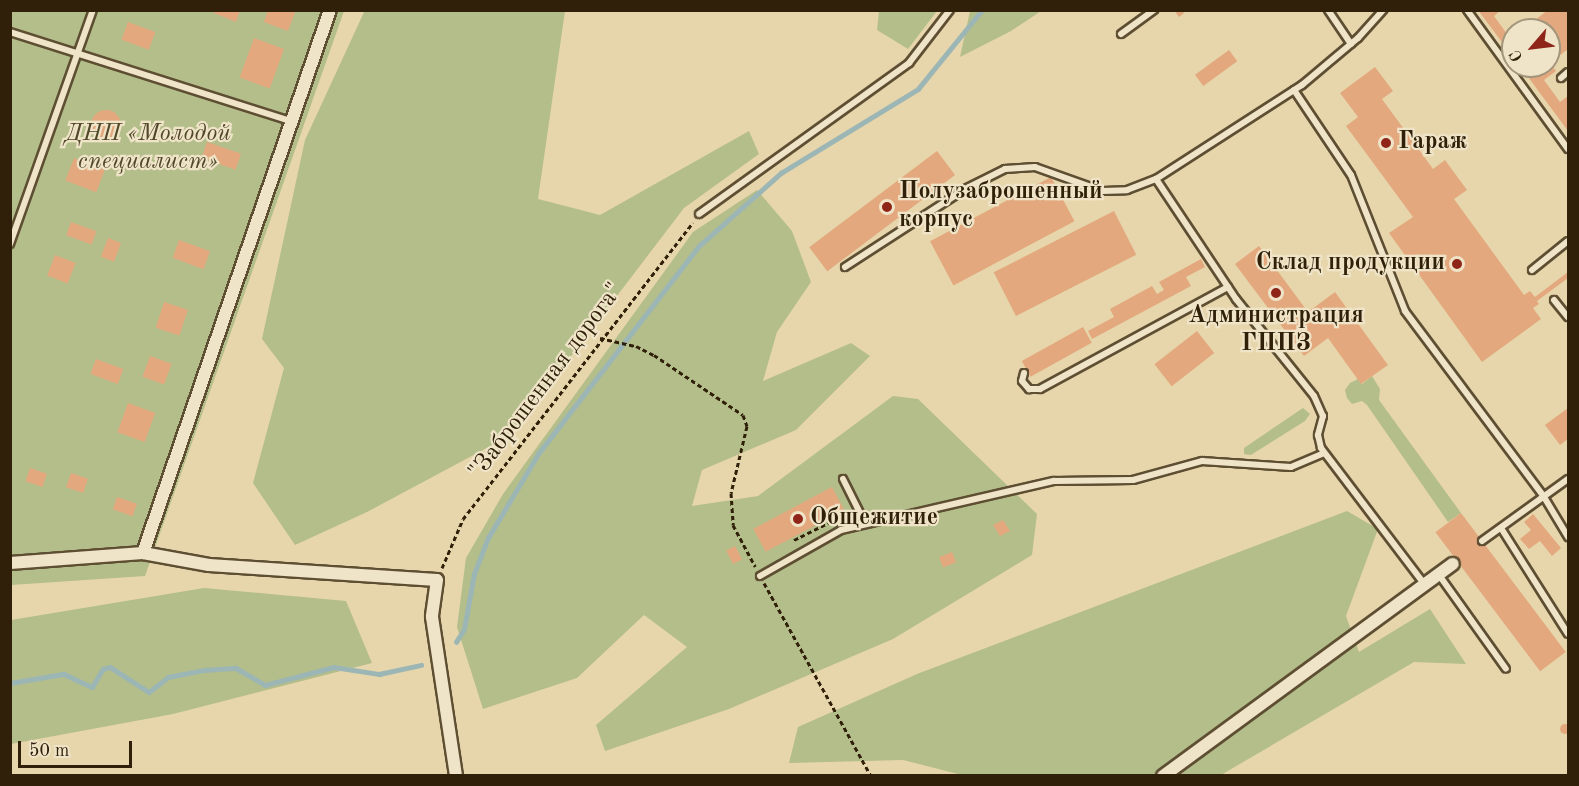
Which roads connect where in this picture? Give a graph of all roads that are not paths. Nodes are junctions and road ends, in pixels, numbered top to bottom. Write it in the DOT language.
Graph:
graph roads {
  1 [pos="93,10"];
  2 [pos="330,10"];
  3 [pos="950,10"];
  4 [pos="1154,10"];
  5 [pos="1328,10"];
  6 [pos="1383,10"];
  7 [pos="1467,10"];
  8 [pos="10,32"];
  9 [pos="1121,34"];
  10 [pos="1351,44"];
  11 [pos="76,54"];
  12 [pos="1569,72"];
  13 [pos="1561,78"];
  14 [pos="1294,90"];
  15 [pos="290,121"];
  16 [pos="1569,149"];
  17 [pos="1156,179"];
  18 [pos="699,214"];
  19 [pos="1569,241"];
  20 [pos="10,244"];
  21 [pos="845,267"];
  22 [pos="1532,270"];
  23 [pos="1228,287"];
  24 [pos="1554,300"];
  25 [pos="1569,317"];
  26 [pos="1024,373"];
  27 [pos="1324,453"];
  28 [pos="843,479"];
  29 [pos="1569,479"];
  30 [pos="1544,497"];
  31 [pos="865,523"];
  32 [pos="1501,528"];
  33 [pos="1569,537"];
  34 [pos="1482,542"];
  35 [pos="143,553"];
  36 [pos="10,563"];
  37 [pos="1453,564"];
  38 [pos="1439,575"];
  39 [pos="760,576"];
  40 [pos="1425,586"];
  41 [pos="1569,634"];
  42 [pos="1506,669"];
  43 [pos="456,776"];
  44 [pos="1163,776"];
  1 -- 11 [label="lane"];
  2 -- 15 [label="street"];
  3 -- 18 [label="lane"];
  4 -- 9 [label="lane"];
  5 -- 10 [label="lane"];
  6 -- 10 [label="lane"];
  7 -- 16 [label="lane"];
  8 -- 11 [label="lane"];
  10 -- 14 [label="lane"];
  11 -- 15 [label="lane"];
  11 -- 20 [label="lane"];
  12 -- 13 [label="lane"];
  14 -- 17 [label="lane"];
  14 -- 30 [label="lane"];
  15 -- 35 [label="street"];
  17 -- 21 [label="lane"];
  17 -- 23 [label="lane"];
  19 -- 22 [label="lane"];
  23 -- 26 [label="lane"];
  23 -- 27 [label="lane"];
  24 -- 25 [label="lane"];
  27 -- 31 [label="lane"];
  27 -- 40 [label="lane"];
  28 -- 31 [label="lane"];
  29 -- 30 [label="lane"];
  30 -- 32 [label="lane"];
  30 -- 33 [label="lane"];
  31 -- 39 [label="lane"];
  32 -- 34 [label="lane"];
  32 -- 41 [label="lane"];
  35 -- 36 [label="street"];
  35 -- 43 [label="street"];
  37 -- 38 [label="street"];
  38 -- 40 [label="street"];
  38 -- 42 [label="lane"];
  40 -- 44 [label="street"];
}
